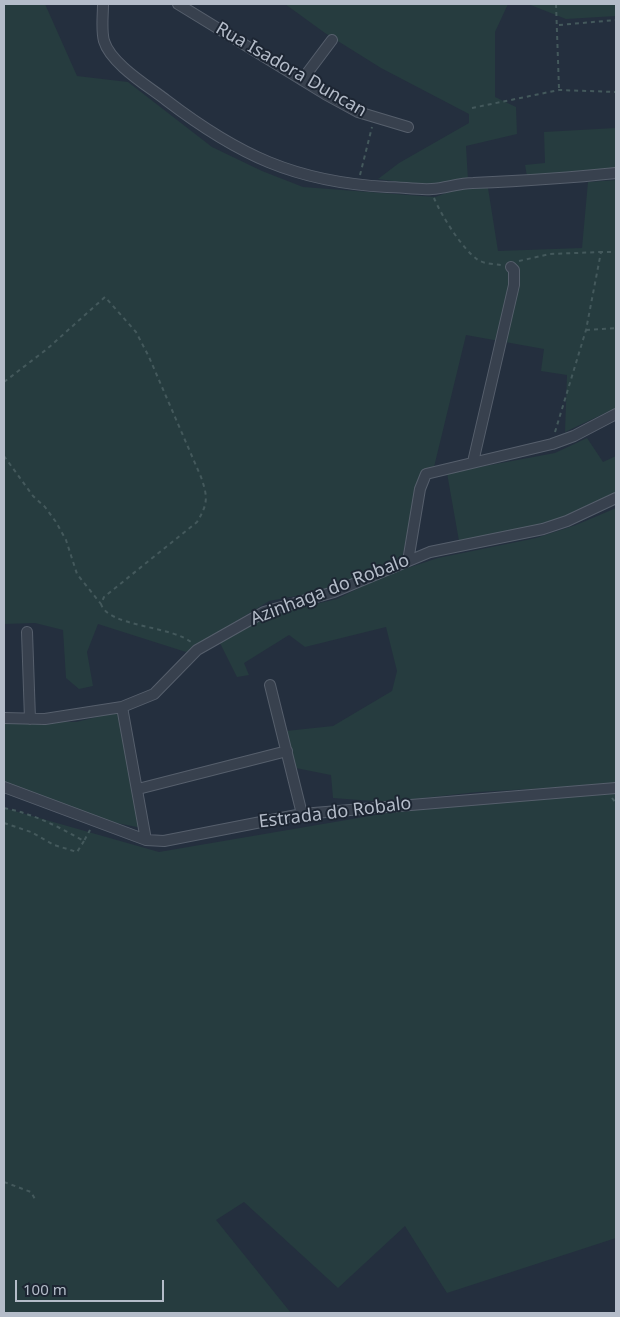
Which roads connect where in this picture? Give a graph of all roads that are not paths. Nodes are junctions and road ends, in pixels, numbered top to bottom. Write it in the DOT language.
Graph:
graph roads {
  1 [pos="103,4"];
  2 [pos="178,4"];
  3 [pos="332,40"];
  4 [pos="302,80"];
  5 [pos="408,127"];
  6 [pos="616,173"];
  7 [pos="511,266"];
  8 [pos="616,414"];
  9 [pos="473,462"];
  10 [pos="616,498"];
  11 [pos="408,561"];
  12 [pos="27,632"];
  13 [pos="270,685"];
  14 [pos="122,707"];
  15 [pos="4,718"];
  16 [pos="30,719"];
  17 [pos="286,751"];
  18 [pos="4,787"];
  19 [pos="616,788"];
  20 [pos="138,789"];
  21 [pos="302,814"];
  22 [pos="146,840"];
  1 -- 6 [label="street"];
  2 -- 4 [label="street, Rua Isadora Duncan"];
  3 -- 4 [label="street"];
  4 -- 5 [label="street, Rua Isadora Duncan"];
  7 -- 9 [label="street"];
  8 -- 9 [label="street"];
  9 -- 11 [label="street"];
  10 -- 11 [label="street, Azinhaga do Robalo"];
  11 -- 14 [label="street, Azinhaga do Robalo"];
  12 -- 16 [label="street"];
  13 -- 17 [label="street"];
  14 -- 16 [label="street, Azinhaga do Robalo"];
  14 -- 20 [label="street"];
  15 -- 16 [label="street, Azinhaga do Robalo"];
  17 -- 20 [label="street"];
  17 -- 21 [label="street"];
  18 -- 22 [label="street, Estrada do Robalo"];
  19 -- 21 [label="street, Estrada do Robalo"];
  20 -- 22 [label="street"];
  21 -- 22 [label="street, Estrada do Robalo"];
}
